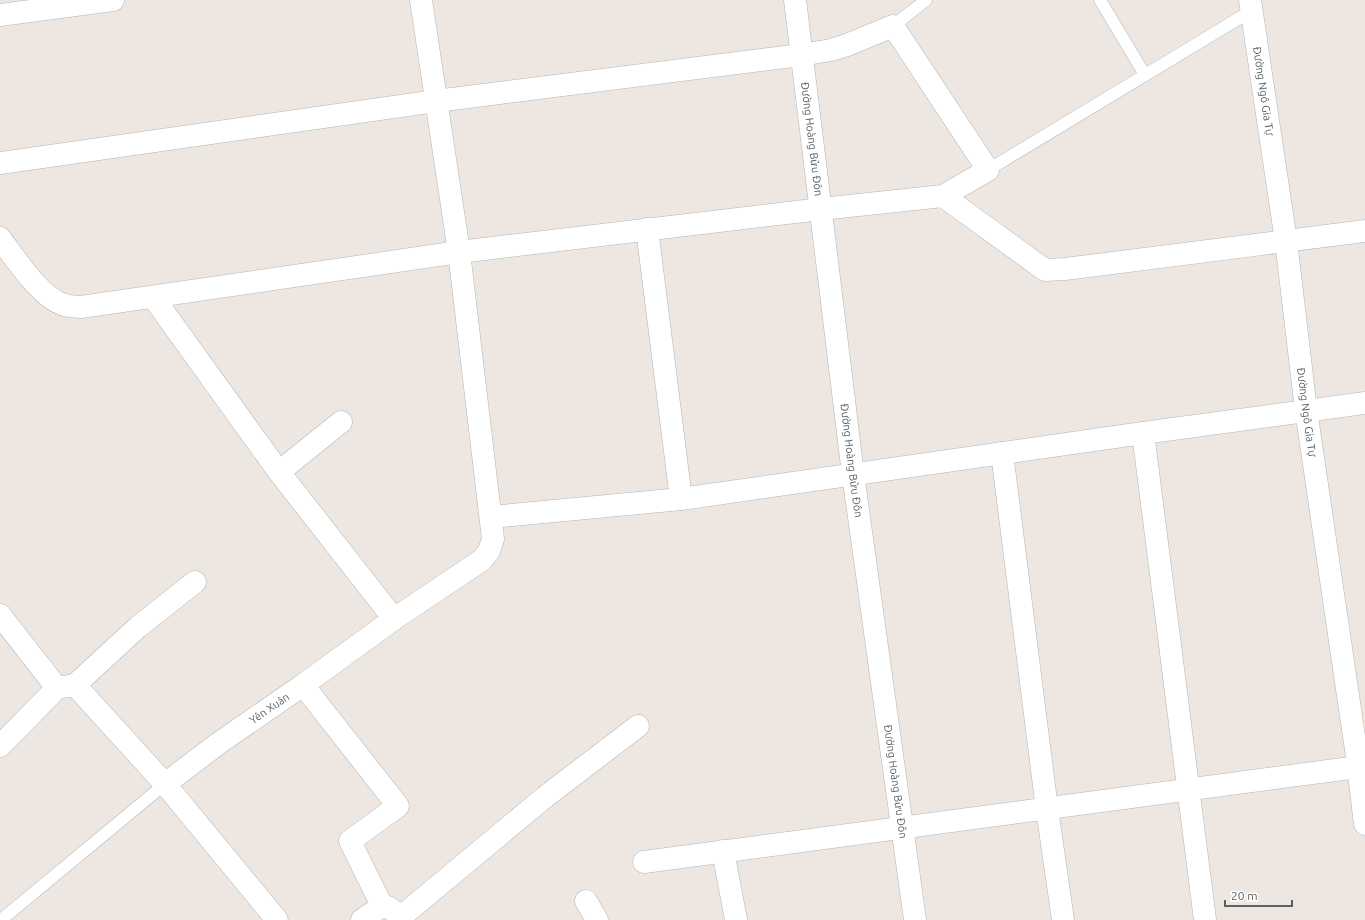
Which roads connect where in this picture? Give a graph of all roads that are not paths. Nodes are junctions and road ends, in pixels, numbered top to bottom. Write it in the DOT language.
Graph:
graph roads {
  1 [pos="113,0"];
  2 [pos="421,0"];
  3 [pos="795,0"];
  4 [pos="926,0"];
  5 [pos="1100,0"];
  6 [pos="1251,5"];
  7 [pos="0,15"];
  8 [pos="893,26"];
  9 [pos="801,55"];
  10 [pos="1145,75"];
  11 [pos="436,101"];
  12 [pos="0,163"];
  13 [pos="988,170"];
  14 [pos="944,196"];
  15 [pos="821,209"];
  16 [pos="647,229"];
  17 [pos="1365,231"];
  18 [pos="0,238"];
  19 [pos="1286,241"];
  20 [pos="459,252"];
  21 [pos="153,297"];
  22 [pos="1365,403"];
  23 [pos="1306,410"];
  24 [pos="341,422"];
  25 [pos="1143,433"];
  26 [pos="1002,453"];
  27 [pos="279,472"];
  28 [pos="853,474"];
  29 [pos="682,499"];
  30 [pos="491,517"];
  31 [pos="195,582"];
  32 [pos="0,614"];
  33 [pos="394,620"];
  34 [pos="303,685"];
  35 [pos="66,686"];
  36 [pos="638,726"];
  37 [pos="0,746"];
  38 [pos="1359,755"];
  39 [pos="165,784"];
  40 [pos="1188,790"];
  41 [pos="1047,809"];
  42 [pos="1365,824"];
  43 [pos="902,827"];
  44 [pos="723,851"];
  45 [pos="644,862"];
  46 [pos="586,901"];
  47 [pos="382,906"];
  48 [pos="403,918"];
  49 [pos="0,920"];
  50 [pos="277,920"];
  51 [pos="362,920"];
  52 [pos="597,920"];
  53 [pos="736,920"];
  54 [pos="915,920"];
  55 [pos="1063,920"];
  56 [pos="1205,920"];
  1 -- 7 [label="street"];
  2 -- 11 [label="street, Yên Xuân"];
  3 -- 9 [label="street, Đường Hoàng Bửu Đôn"];
  4 -- 8 [label="lane"];
  5 -- 10 [label="lane"];
  6 -- 10 [label="lane"];
  6 -- 19 [label="street, Đường Ngô Gia Tự"];
  8 -- 9 [label="street"];
  8 -- 13 [label="street"];
  9 -- 11 [label="street"];
  9 -- 15 [label="street, Đường Hoàng Bửu Đôn"];
  10 -- 13 [label="lane"];
  11 -- 12 [label="street"];
  11 -- 20 [label="street, Yên Xuân"];
  13 -- 14 [label="street"];
  14 -- 15 [label="street"];
  14 -- 19 [label="street"];
  15 -- 16 [label="street"];
  15 -- 28 [label="street, Đường Hoàng Bửu Đôn"];
  16 -- 20 [label="street"];
  16 -- 29 [label="street"];
  17 -- 19 [label="street"];
  18 -- 21 [label="street"];
  19 -- 23 [label="street, Đường Ngô Gia Tự"];
  20 -- 21 [label="street"];
  20 -- 30 [label="street, Yên Xuân"];
  21 -- 27 [label="street"];
  22 -- 23 [label="street"];
  23 -- 25 [label="street"];
  23 -- 38 [label="street, Đường Ngô Gia Tự"];
  24 -- 27 [label="street"];
  25 -- 26 [label="street"];
  25 -- 40 [label="street"];
  26 -- 28 [label="street"];
  26 -- 41 [label="street"];
  27 -- 33 [label="street"];
  28 -- 29 [label="street"];
  28 -- 43 [label="street, Đường Hoàng Bửu Đôn"];
  29 -- 30 [label="street"];
  30 -- 33 [label="street, Yên Xuân"];
  31 -- 35 [label="street"];
  32 -- 35 [label="street"];
  33 -- 34 [label="street, Yên Xuân"];
  34 -- 39 [label="street, Yên Xuân"];
  34 -- 47 [label="street"];
  35 -- 37 [label="street"];
  35 -- 39 [label="street"];
  36 -- 48 [label="street"];
  38 -- 40 [label="street"];
  38 -- 42 [label="street, Đường Ngô Gia Tự"];
  39 -- 49 [label="lane"];
  39 -- 50 [label="street"];
  40 -- 41 [label="street"];
  40 -- 56 [label="street"];
  41 -- 43 [label="street"];
  41 -- 55 [label="street"];
  43 -- 44 [label="street"];
  43 -- 54 [label="street, Đường Hoàng Bửu Đôn"];
  44 -- 45 [label="street"];
  44 -- 53 [label="street"];
  46 -- 52 [label="street"];
  47 -- 48 [label="street"];
  47 -- 51 [label="street"];
}
